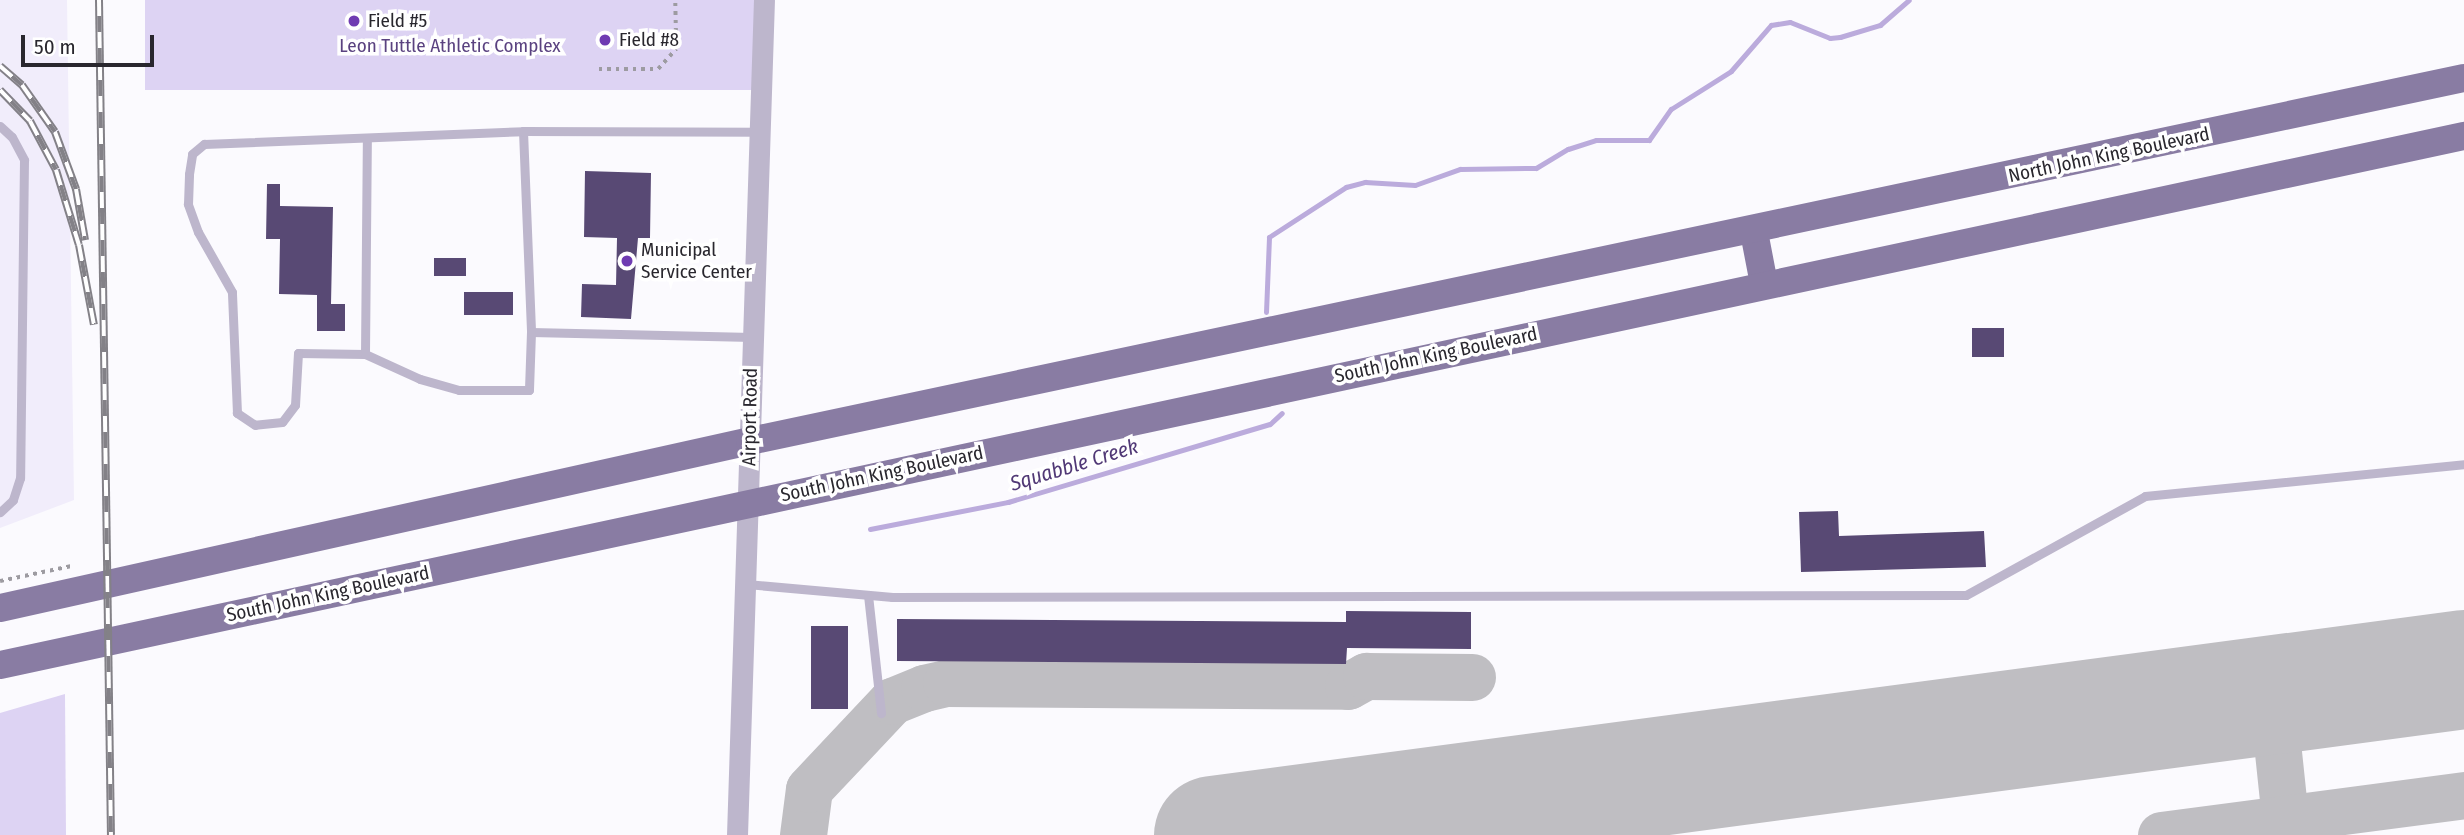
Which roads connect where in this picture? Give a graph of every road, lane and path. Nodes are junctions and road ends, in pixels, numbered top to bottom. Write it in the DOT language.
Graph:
graph roads {
  1 [pos="675,0"];
  2 [pos="764,0"];
  3 [pos="599,69"];
  4 [pos="2464,78"];
  5 [pos="0,126"];
  6 [pos="523,131"];
  7 [pos="760,132"];
  8 [pos="2464,136"];
  9 [pos="367,140"];
  10 [pos="1754,232"];
  11 [pos="1764,284"];
  12 [pos="531,332"];
  13 [pos="752,337"];
  14 [pos="365,354"];
  15 [pos="750,441"];
  16 [pos="2464,464"];
  17 [pos="748,503"];
  18 [pos="0,512"];
  19 [pos="71,566"];
  20 [pos="0,581"];
  21 [pos="746,584"];
  22 [pos="868,595"];
  23 [pos="0,608"];
  24 [pos="0,665"];
  25 [pos="881,713"];
  26 [pos="737,835"];
  1 -- 3 [label="path"];
  2 -- 7 [label="street, Airport Road"];
  4 -- 10 [label="main road, North John King Boulevard"];
  5 -- 18 [label="lane"];
  6 -- 7 [label="lane"];
  6 -- 9 [label="lane"];
  6 -- 12 [label="lane"];
  7 -- 13 [label="street, Airport Road"];
  8 -- 11 [label="main road"];
  9 -- 14 [label="lane"];
  9 -- 14 [label="lane"];
  10 -- 11 [label="main road"];
  10 -- 15 [label="main road"];
  11 -- 17 [label="main road, South John King Boulevard"];
  12 -- 13 [label="lane"];
  12 -- 14 [label="lane"];
  13 -- 15 [label="street, Airport Road"];
  15 -- 17 [label="street, Airport Road"];
  15 -- 23 [label="main road"];
  16 -- 22 [label="lane"];
  17 -- 21 [label="street, Airport Road"];
  17 -- 24 [label="main road, South John King Boulevard"];
  19 -- 20 [label="path"];
  21 -- 22 [label="lane"];
  21 -- 26 [label="street, Airport Road"];
  22 -- 25 [label="lane"];
}
